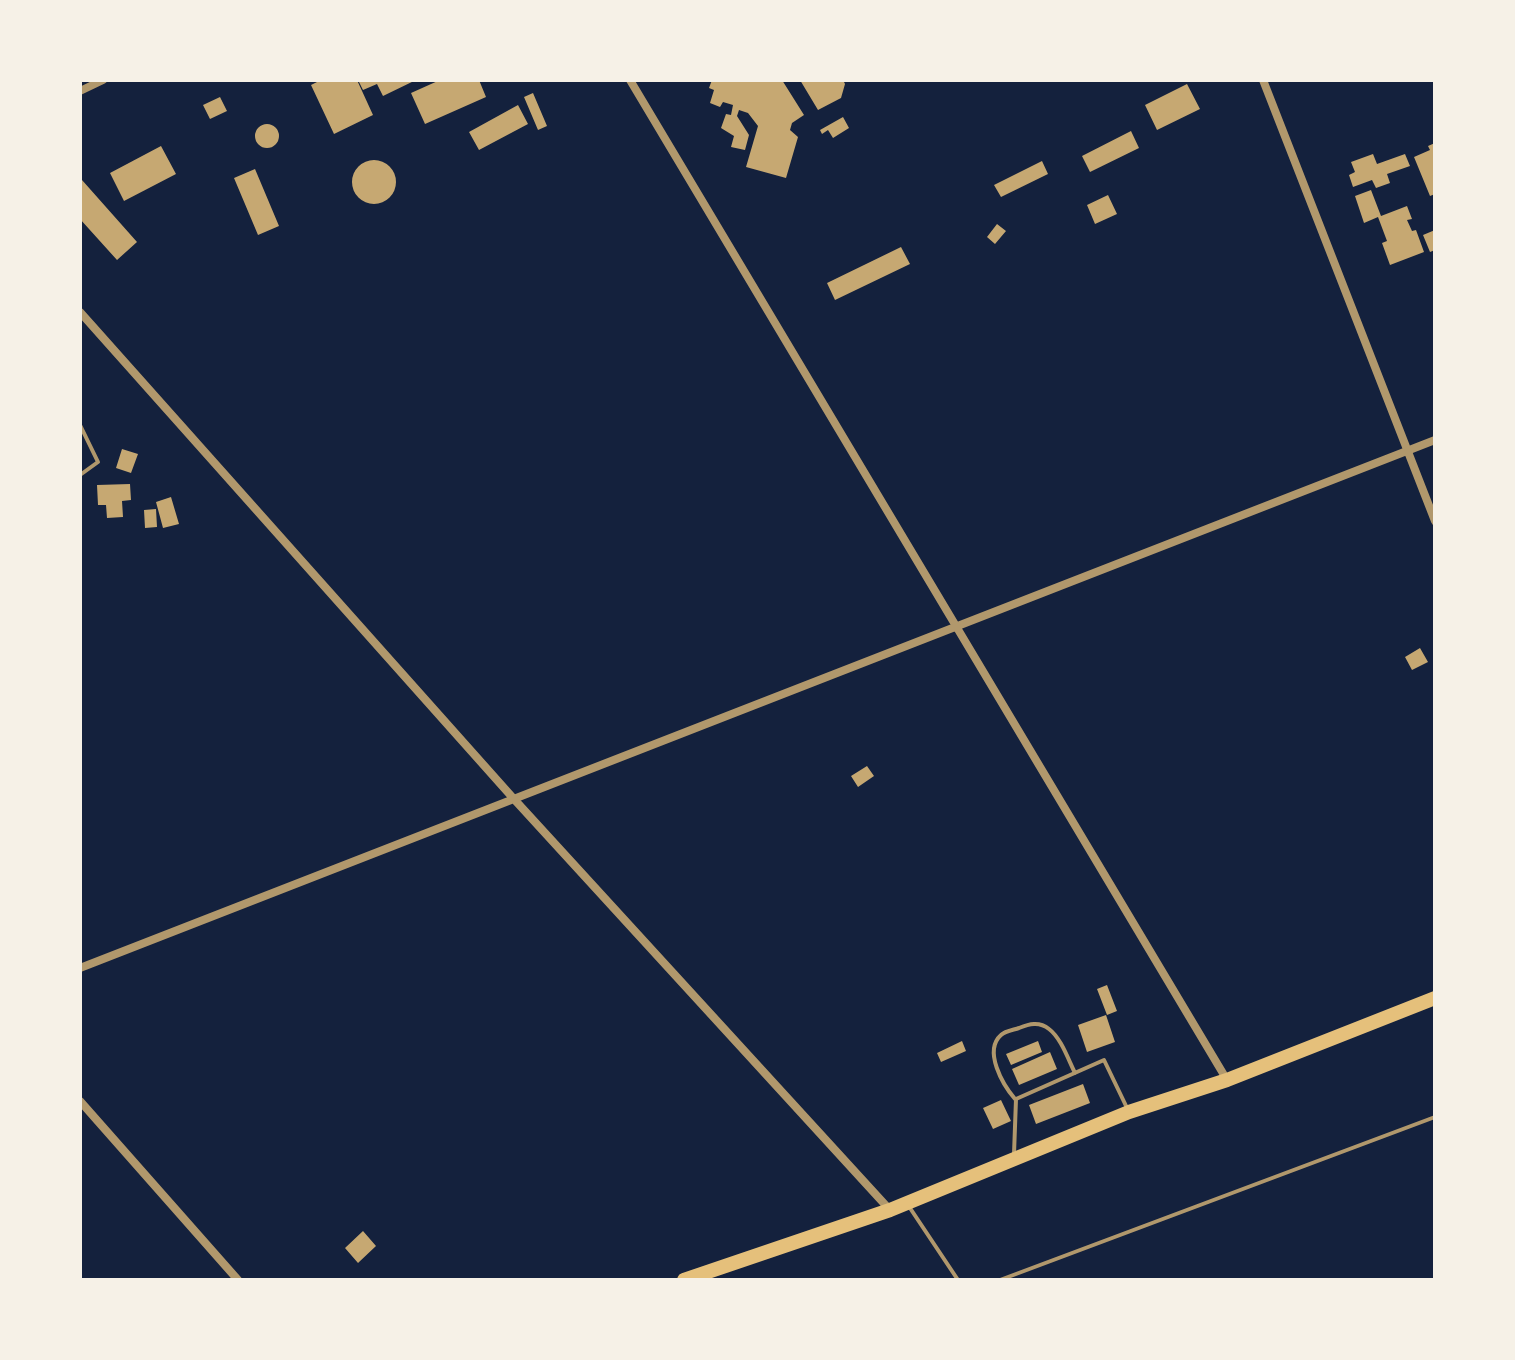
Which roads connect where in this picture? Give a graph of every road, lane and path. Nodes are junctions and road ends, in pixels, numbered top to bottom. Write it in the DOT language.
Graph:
graph roads {
  1 [pos="103,80"];
  2 [pos="630,80"];
  3 [pos="1263,80"];
  4 [pos="80,91"];
  5 [pos="80,312"];
  6 [pos="80,425"];
  7 [pos="1435,440"];
  8 [pos="1407,450"];
  9 [pos="80,475"];
  10 [pos="1435,521"];
  11 [pos="956,627"];
  12 [pos="513,798"];
  13 [pos="80,968"];
  14 [pos="1435,998"];
  15 [pos="1075,1073"];
  16 [pos="1227,1080"];
  17 [pos="1016,1099"];
  18 [pos="80,1101"];
  19 [pos="1129,1112"];
  20 [pos="1435,1117"];
  21 [pos="1013,1160"];
  22 [pos="907,1203"];
  23 [pos="890,1210"];
  24 [pos="238,1280"];
  25 [pos="684,1280"];
  26 [pos="958,1280"];
  27 [pos="1000,1280"];
  1 -- 4 [label="street"];
  2 -- 11 [label="street"];
  3 -- 8 [label="street"];
  5 -- 12 [label="street"];
  6 -- 9 [label="lane"];
  7 -- 8 [label="street"];
  8 -- 10 [label="street"];
  8 -- 11 [label="street"];
  11 -- 12 [label="street"];
  11 -- 16 [label="street"];
  12 -- 13 [label="street"];
  12 -- 23 [label="street"];
  14 -- 16 [label="highway"];
  15 -- 17 [label="lane"];
  15 -- 17 [label="lane"];
  15 -- 19 [label="lane"];
  16 -- 19 [label="highway"];
  17 -- 21 [label="lane"];
  18 -- 24 [label="street"];
  19 -- 21 [label="highway"];
  20 -- 27 [label="lane"];
  21 -- 22 [label="highway"];
  22 -- 23 [label="highway"];
  22 -- 26 [label="lane"];
  23 -- 25 [label="highway"];
}
